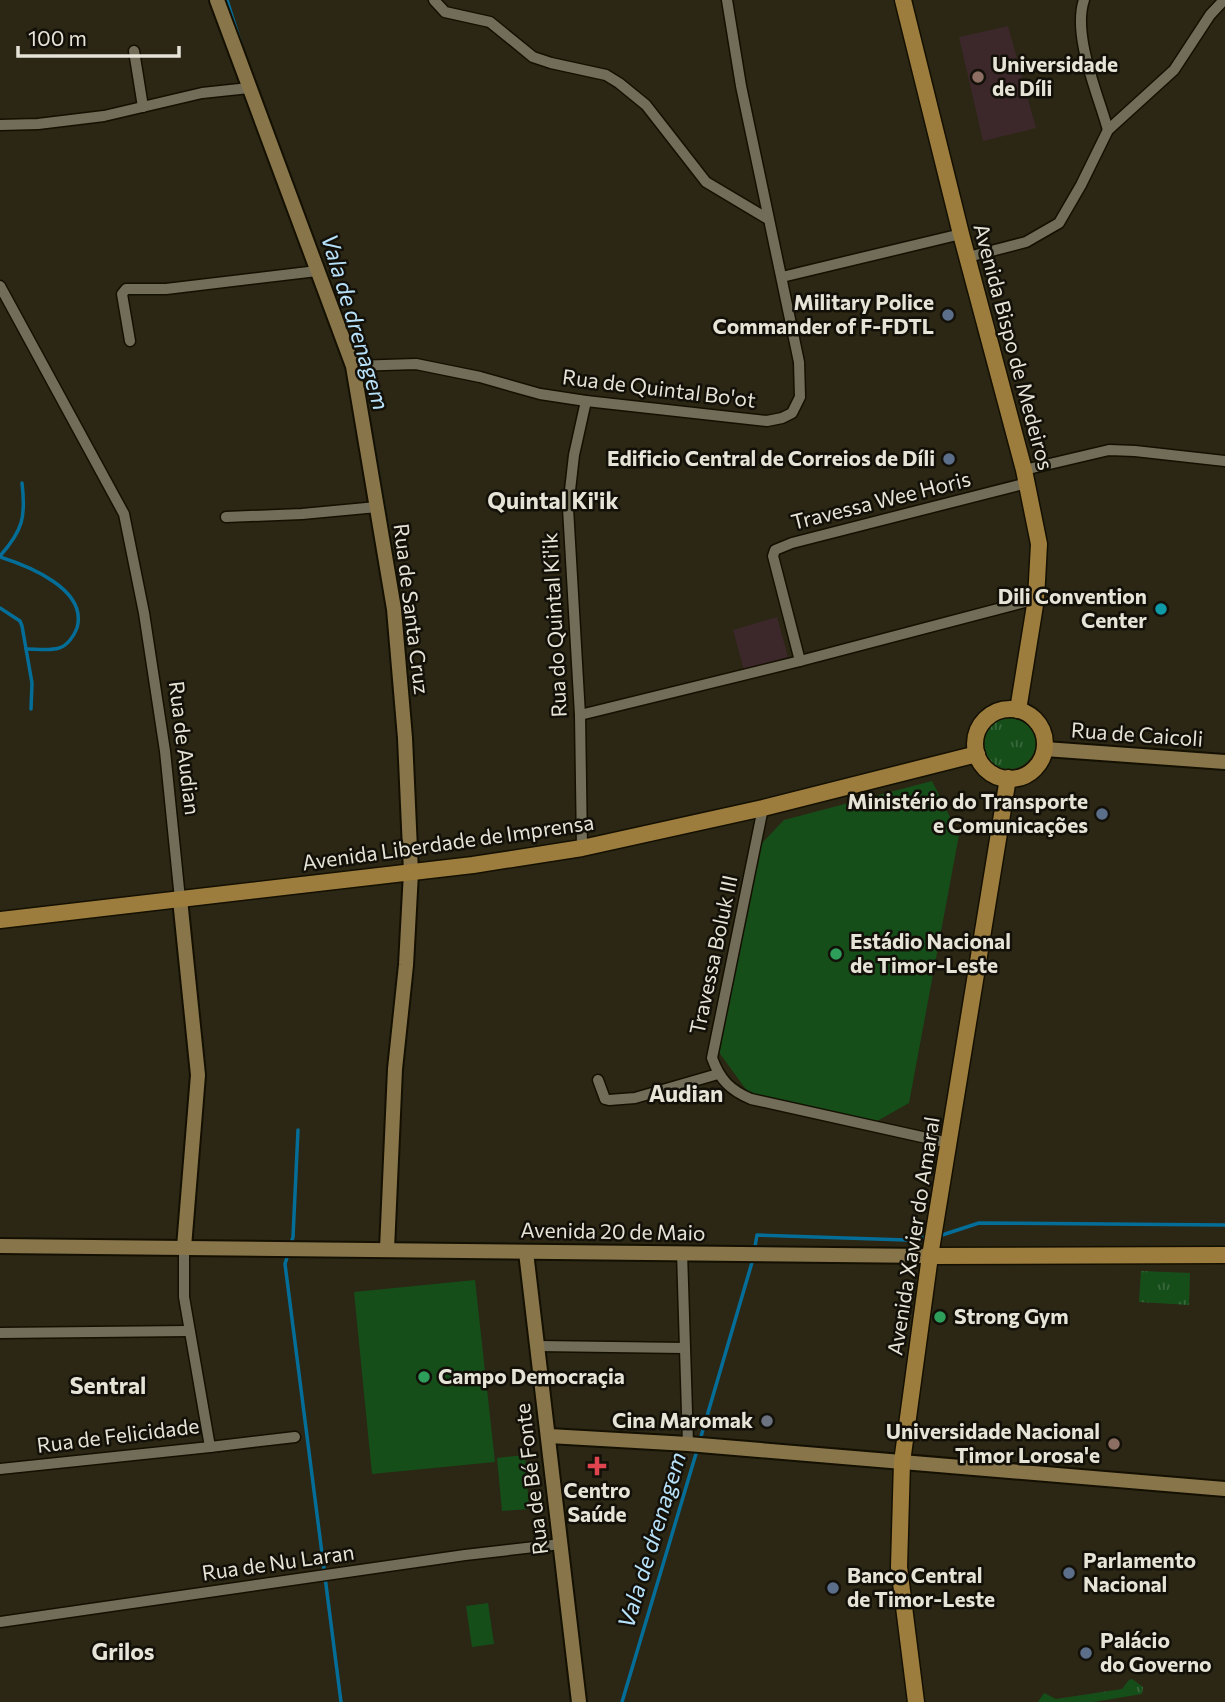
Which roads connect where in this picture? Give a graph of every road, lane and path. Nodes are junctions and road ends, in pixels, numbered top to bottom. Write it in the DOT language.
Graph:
graph roads {
  1 [pos="218,0"];
  2 [pos="434,0"];
  3 [pos="727,0"];
  4 [pos="903,0"];
  5 [pos="1084,0"];
  6 [pos="1224,0"];
  7 [pos="134,51"];
  8 [pos="248,88"];
  9 [pos="143,107"];
  10 [pos="0,125"];
  11 [pos="1108,130"];
  12 [pos="768,219"];
  13 [pos="961,234"];
  14 [pos="968,257"];
  15 [pos="317,271"];
  16 [pos="782,277"];
  17 [pos="0,286"];
  18 [pos="130,341"];
  19 [pos="358,366"];
  20 [pos="586,401"];
  21 [pos="1225,461"];
  22 [pos="1026,477"];
  23 [pos="377,507"];
  24 [pos="226,517"];
  25 [pos="1036,599"];
  26 [pos="800,661"];
  27 [pos="1018,710"];
  28 [pos="580,715"];
  29 [pos="1045,749"];
  30 [pos="977,754"];
  31 [pos="1225,762"];
  32 [pos="1008,778"];
  33 [pos="763,808"];
  34 [pos="582,848"];
  35 [pos="411,872"];
  36 [pos="180,899"];
  37 [pos="0,920"];
  38 [pos="718,1074"];
  39 [pos="598,1080"];
  40 [pos="949,1143"];
  41 [pos="0,1246"];
  42 [pos="184,1247"];
  43 [pos="387,1249"];
  44 [pos="526,1252"];
  45 [pos="682,1252"];
  46 [pos="1225,1255"];
  47 [pos="930,1256"];
  48 [pos="189,1331"];
  49 [pos="0,1333"];
  50 [pos="538,1346"];
  51 [pos="684,1348"];
  52 [pos="549,1436"];
  53 [pos="295,1437"];
  54 [pos="688,1444"];
  55 [pos="210,1447"];
  56 [pos="902,1462"];
  57 [pos="0,1469"];
  58 [pos="1225,1489"];
  59 [pos="561,1544"];
  60 [pos="0,1622"];
  61 [pos="579,1702"];
  62 [pos="916,1702"];
  1 -- 8 [label="street, Rua de Santa Cruz"];
  2 -- 12 [label="street"];
  3 -- 12 [label="street, Rua de Quintal Bo'ot"];
  4 -- 13 [label="main road, Avenida Bispo de Medeiros"];
  5 -- 11 [label="street"];
  6 -- 11 [label="street"];
  7 -- 9 [label="street"];
  8 -- 9 [label="street"];
  8 -- 15 [label="street, Rua de Santa Cruz"];
  9 -- 10 [label="street"];
  11 -- 14 [label="street"];
  12 -- 16 [label="street, Rua de Quintal Bo'ot"];
  13 -- 14 [label="main road, Avenida Bispo de Medeiros"];
  13 -- 16 [label="street"];
  14 -- 22 [label="main road, Avenida Bispo de Medeiros"];
  15 -- 18 [label="street"];
  15 -- 19 [label="street, Rua de Santa Cruz"];
  16 -- 20 [label="street, Rua de Quintal Bo'ot"];
  17 -- 36 [label="street, Rua de Audian"];
  19 -- 20 [label="street, Rua de Quintal Bo'ot"];
  19 -- 23 [label="street, Rua de Santa Cruz"];
  20 -- 28 [label="street, Rua do Quintal Ki'ik"];
  21 -- 22 [label="street"];
  22 -- 25 [label="main road, Avenida Bispo de Medeiros"];
  22 -- 26 [label="street, Travessa Wee Horis"];
  23 -- 24 [label="street"];
  23 -- 35 [label="street, Rua de Santa Cruz"];
  25 -- 26 [label="street"];
  25 -- 27 [label="main road, Avenida Bispo de Medeiros"];
  26 -- 28 [label="street"];
  27 -- 29 [label="main road"];
  27 -- 30 [label="main road"];
  28 -- 34 [label="street, Rua do Quintal Ki'ik"];
  29 -- 31 [label="street, Rua de Caicoli"];
  29 -- 32 [label="main road"];
  30 -- 32 [label="main road"];
  30 -- 33 [label="main road, Avenida Liberdade de Imprensa"];
  32 -- 40 [label="main road, Avenida Xavier do Amaral"];
  33 -- 34 [label="main road, Avenida Liberdade de Imprensa"];
  33 -- 38 [label="street, Travessa Boluk III"];
  34 -- 35 [label="main road, Avenida Liberdade de Imprensa"];
  35 -- 36 [label="main road, Avenida Liberdade de Imprensa"];
  35 -- 43 [label="street, Rua de Santa Cruz"];
  36 -- 37 [label="main road, Avenida Liberdade de Imprensa"];
  36 -- 42 [label="street, Rua de Audian"];
  38 -- 39 [label="street"];
  38 -- 40 [label="street"];
  40 -- 47 [label="main road, Avenida Xavier do Amaral"];
  41 -- 42 [label="street, Avenida 20 de Maio"];
  42 -- 43 [label="street, Avenida 20 de Maio"];
  42 -- 48 [label="street, Rua de Felicidade"];
  43 -- 44 [label="street, Avenida 20 de Maio"];
  44 -- 45 [label="street, Avenida 20 de Maio"];
  44 -- 50 [label="street, Rua de Bé Fonte"];
  45 -- 47 [label="street, Avenida 20 de Maio"];
  45 -- 51 [label="street"];
  46 -- 47 [label="main road, Avenida 20 de Maio"];
  47 -- 56 [label="main road, Avenida Xavier do Amaral"];
  48 -- 49 [label="street"];
  48 -- 55 [label="street, Rua de Felicidade"];
  50 -- 51 [label="street"];
  50 -- 52 [label="street, Rua de Bé Fonte"];
  51 -- 54 [label="street"];
  52 -- 54 [label="street"];
  52 -- 59 [label="street, Rua de Bé Fonte"];
  53 -- 55 [label="street"];
  54 -- 56 [label="street"];
  55 -- 57 [label="street, Rua de Felicidade"];
  56 -- 58 [label="street"];
  56 -- 62 [label="main road, Avenida Xavier do Amaral"];
  59 -- 60 [label="street, Rua de Nu Laran"];
  59 -- 61 [label="street, Rua de Bé Fonte"];
}
